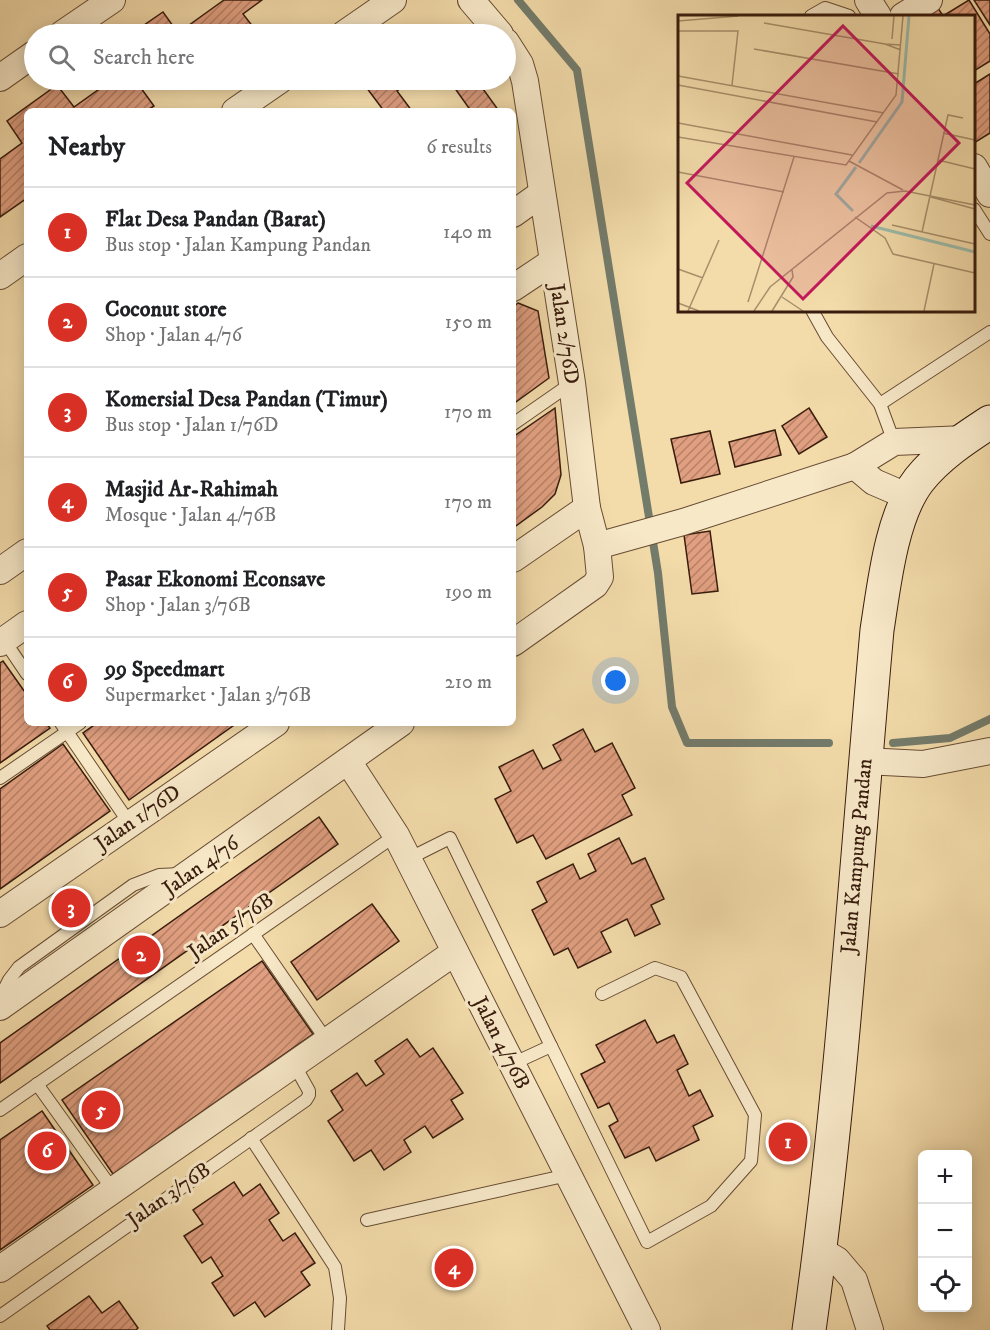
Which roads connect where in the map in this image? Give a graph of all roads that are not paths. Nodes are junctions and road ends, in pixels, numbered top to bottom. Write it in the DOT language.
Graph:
graph roads {
  1 [pos="112,0"];
  2 [pos="393,0"];
  3 [pos="471,0"];
  4 [pos="868,0"];
  5 [pos="928,0"];
  6 [pos="813,15"];
  7 [pos="846,15"];
  8 [pos="877,15"];
  9 [pos="905,15"];
  10 [pos="77,24"];
  11 [pos="358,24"];
  12 [pos="491,24"];
  13 [pos="516,58"];
  14 [pos="24,61"];
  15 [pos="0,78"];
  16 [pos="265,90"];
  17 [pos="239,108"];
  18 [pos="990,158"];
  19 [pos="975,167"];
  20 [pos="975,170"];
  21 [pos="542,194"];
  22 [pos="990,194"];
  23 [pos="975,211"];
  24 [pos="516,212"];
  25 [pos="990,234"];
  26 [pos="24,259"];
  27 [pos="552,262"];
  28 [pos="0,276"];
  29 [pos="516,286"];
  30 [pos="813,312"];
  31 [pos="990,332"];
  32 [pos="572,383"];
  33 [pos="880,404"];
  34 [pos="516,422"];
  35 [pos="977,431"];
  36 [pos="894,442"];
  37 [pos="855,466"];
  38 [pos="909,497"];
  39 [pos="587,508"];
  40 [pos="597,546"];
  41 [pos="24,554"];
  42 [pos="516,557"];
  43 [pos="0,571"];
  44 [pos="24,626"];
  45 [pos="2,641"];
  46 [pos="516,641"];
  47 [pos="24,670"];
  48 [pos="272,726"];
  49 [pos="397,726"];
  50 [pos="64,727"];
  51 [pos="990,751"];
  52 [pos="348,761"];
  53 [pos="865,761"];
  54 [pos="0,778"];
  55 [pos="130,824"];
  56 [pos="396,835"];
  57 [pos="408,859"];
  58 [pos="190,873"];
  59 [pos="0,914"];
  60 [pos="254,934"];
  61 [pos="455,952"];
  62 [pos="602,994"];
  63 [pos="0,998"];
  64 [pos="0,1007"];
  65 [pos="327,1041"];
  66 [pos="551,1046"];
  67 [pos="294,1064"];
  68 [pos="512,1064"];
  69 [pos="37,1084"];
  70 [pos="0,1110"];
  71 [pos="251,1138"];
  72 [pos="568,1175"];
  73 [pos="113,1190"];
  74 [pos="367,1220"];
  75 [pos="820,1250"];
  76 [pos="0,1269"];
  77 [pos="0,1316"];
  78 [pos="338,1330"];
  79 [pos="647,1330"];
  80 [pos="808,1330"];
  81 [pos="870,1330"];
  1 -- 10 [label="street"];
  2 -- 11 [label="street"];
  3 -- 12 [label="street"];
  4 -- 8 [label="street"];
  5 -- 9 [label="street"];
  6 -- 7 [label="lane"];
  13 -- 21 [label="street, Jalan 2/76D"];
  14 -- 15 [label="street"];
  16 -- 17 [label="street"];
  18 -- 19 [label="street"];
  20 -- 22 [label="street"];
  21 -- 24 [label="street"];
  21 -- 27 [label="street, Jalan 2/76D"];
  23 -- 25 [label="lane"];
  26 -- 28 [label="street"];
  27 -- 29 [label="street"];
  27 -- 32 [label="street, Jalan 2/76D"];
  30 -- 33 [label="lane"];
  31 -- 33 [label="lane"];
  32 -- 34 [label="lane"];
  32 -- 39 [label="street, Jalan 2/76D"];
  33 -- 36 [label="lane"];
  35 -- 36 [label="street"];
  35 -- 38 [label="street, Jalan Kampung Pandan"];
  36 -- 37 [label="street"];
  37 -- 38 [label="street"];
  37 -- 40 [label="street"];
  38 -- 53 [label="street, Jalan Kampung Pandan"];
  39 -- 40 [label="street, Jalan 2/76D"];
  39 -- 42 [label="street"];
  40 -- 46 [label="street, Jalan 2/76D"];
  41 -- 43 [label="street"];
  44 -- 45 [label="street"];
  45 -- 47 [label="lane"];
  48 -- 55 [label="street, Jalan 1/76D"];
  49 -- 52 [label="street, Jalan 4/76"];
  50 -- 54 [label="lane"];
  50 -- 55 [label="lane"];
  51 -- 53 [label="street"];
  52 -- 56 [label="street, Jalan 4/76B"];
  52 -- 58 [label="street, Jalan 4/76"];
  53 -- 75 [label="street, Jalan Kampung Pandan"];
  55 -- 59 [label="street, Jalan 1/76D"];
  56 -- 57 [label="street, Jalan 4/76B"];
  56 -- 60 [label="lane, Jalan 5/76B"];
  57 -- 61 [label="street, Jalan 4/76B"];
  57 -- 66 [label="lane"];
  58 -- 63 [label="lane"];
  58 -- 64 [label="street, Jalan 4/76"];
  60 -- 65 [label="lane"];
  60 -- 69 [label="lane, Jalan 5/76B"];
  61 -- 65 [label="street, Jalan 3/76B"];
  61 -- 68 [label="street, Jalan 4/76B"];
  62 -- 66 [label="lane"];
  65 -- 67 [label="street, Jalan 3/76B"];
  66 -- 68 [label="lane"];
  67 -- 71 [label="lane, Jalan 3/76B"];
  67 -- 73 [label="street, Jalan 3/76B"];
  68 -- 72 [label="street, Jalan 4/76B"];
  69 -- 70 [label="lane, Jalan 5/76B"];
  69 -- 73 [label="lane"];
  71 -- 77 [label="lane, Jalan 3/76B"];
  71 -- 78 [label="lane"];
  72 -- 74 [label="lane"];
  72 -- 79 [label="street, Jalan 4/76B"];
  73 -- 76 [label="street, Jalan 3/76B"];
  75 -- 80 [label="street, Jalan Kampung Pandan"];
  75 -- 81 [label="street"];
}
